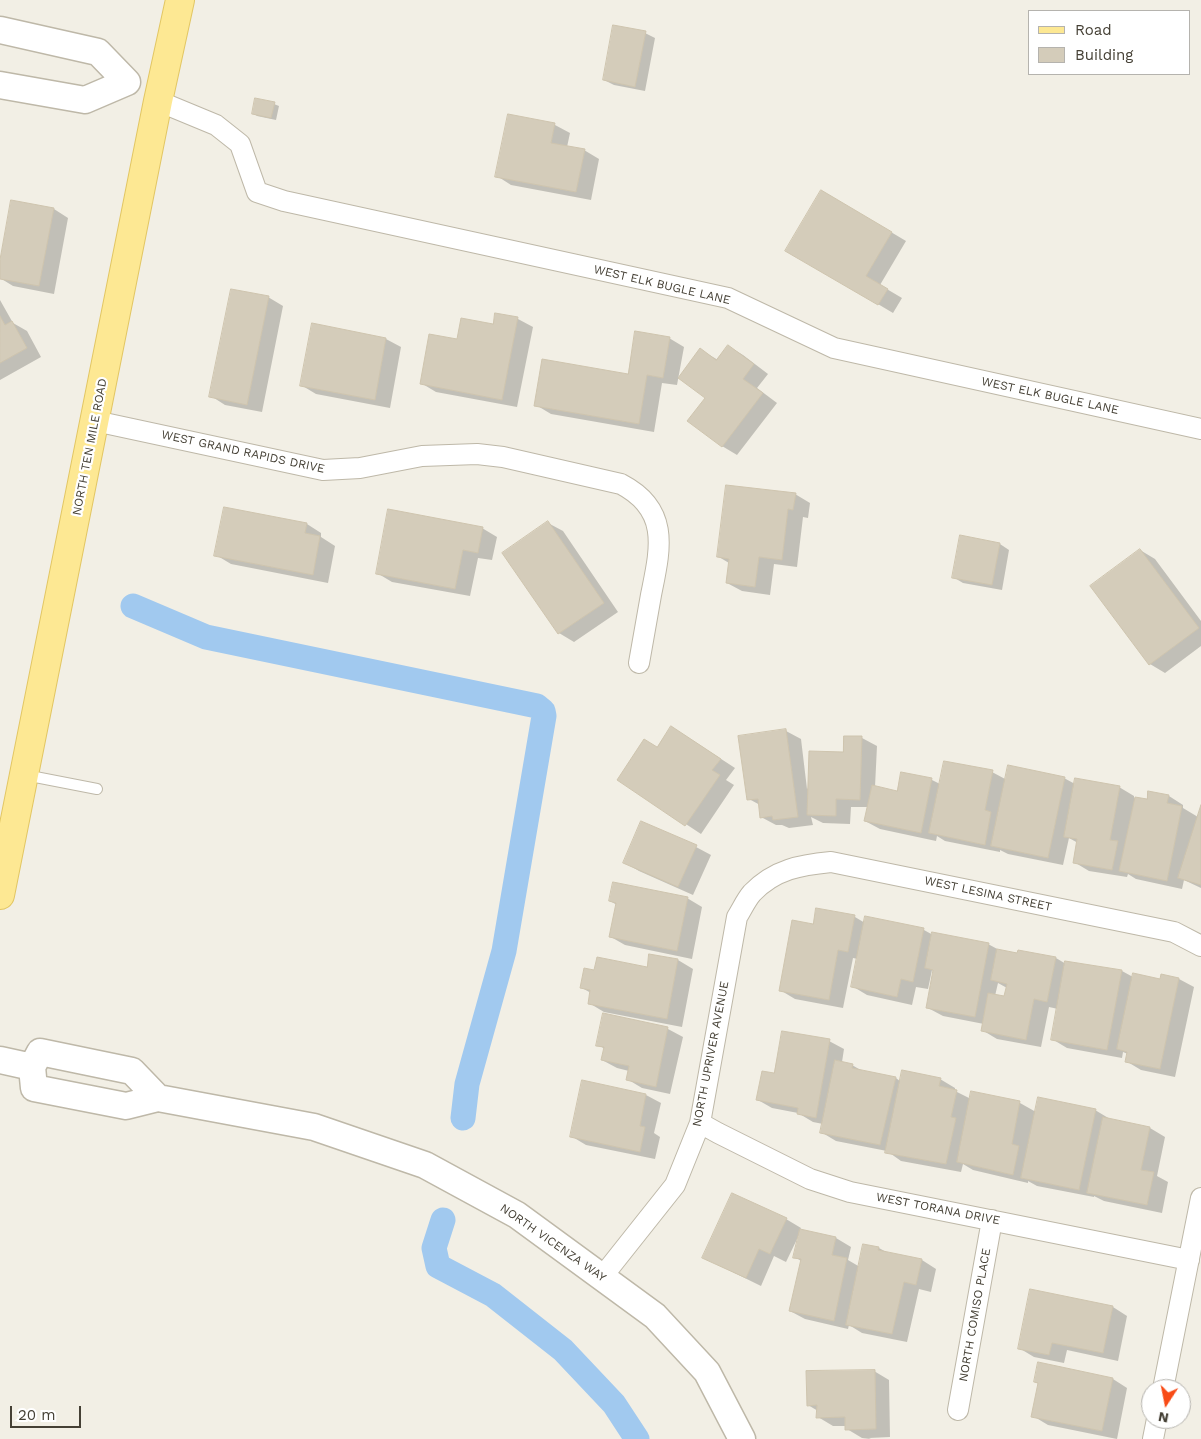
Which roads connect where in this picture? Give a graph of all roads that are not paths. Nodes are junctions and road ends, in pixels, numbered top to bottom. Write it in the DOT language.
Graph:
graph roads {
  1 [pos="180,0"];
  2 [pos="0,30"];
  3 [pos="127,82"];
  4 [pos="0,85"];
  5 [pos="160,95"];
  6 [pos="95,421"];
  7 [pos="1201,429"];
  8 [pos="639,663"];
  9 [pos="24,775"];
  10 [pos="97,789"];
  11 [pos="773,876"];
  12 [pos="0,895"];
  13 [pos="1201,946"];
  14 [pos="0,1060"];
  15 [pos="32,1067"];
  16 [pos="158,1098"];
  17 [pos="700,1122"];
  18 [pos="1201,1198"];
  19 [pos="992,1220"];
  20 [pos="1189,1260"];
  21 [pos="602,1277"];
  22 [pos="1164,1379"];
  23 [pos="958,1410"];
  24 [pos="742,1439"];
  1 -- 5 [label="main road, NORTH TEN MILE ROAD"];
  2 -- 3 [label="street"];
  3 -- 4 [label="street"];
  3 -- 5 [label="street"];
  5 -- 6 [label="main road, NORTH TEN MILE ROAD"];
  5 -- 7 [label="street, WEST ELK BUGLE LANE"];
  6 -- 8 [label="street, WEST GRAND RAPIDS DRIVE"];
  6 -- 9 [label="main road, NORTH TEN MILE ROAD"];
  9 -- 10 [label="lane"];
  9 -- 12 [label="main road, NORTH TEN MILE ROAD"];
  11 -- 13 [label="street, WEST LESINA STREET"];
  11 -- 17 [label="street, NORTH UPRIVER AVENUE"];
  14 -- 15 [label="street"];
  15 -- 16 [label="street, NORTH VICENZA WAY"];
  15 -- 16 [label="street"];
  16 -- 21 [label="street, NORTH VICENZA WAY"];
  17 -- 19 [label="street, WEST TORANA DRIVE"];
  17 -- 21 [label="street, NORTH UPRIVER AVENUE"];
  18 -- 20 [label="street"];
  19 -- 20 [label="street, WEST TORANA DRIVE"];
  19 -- 23 [label="street, NORTH COMISO PLACE"];
  20 -- 22 [label="street"];
  21 -- 24 [label="street, NORTH VICENZA WAY"];
}
